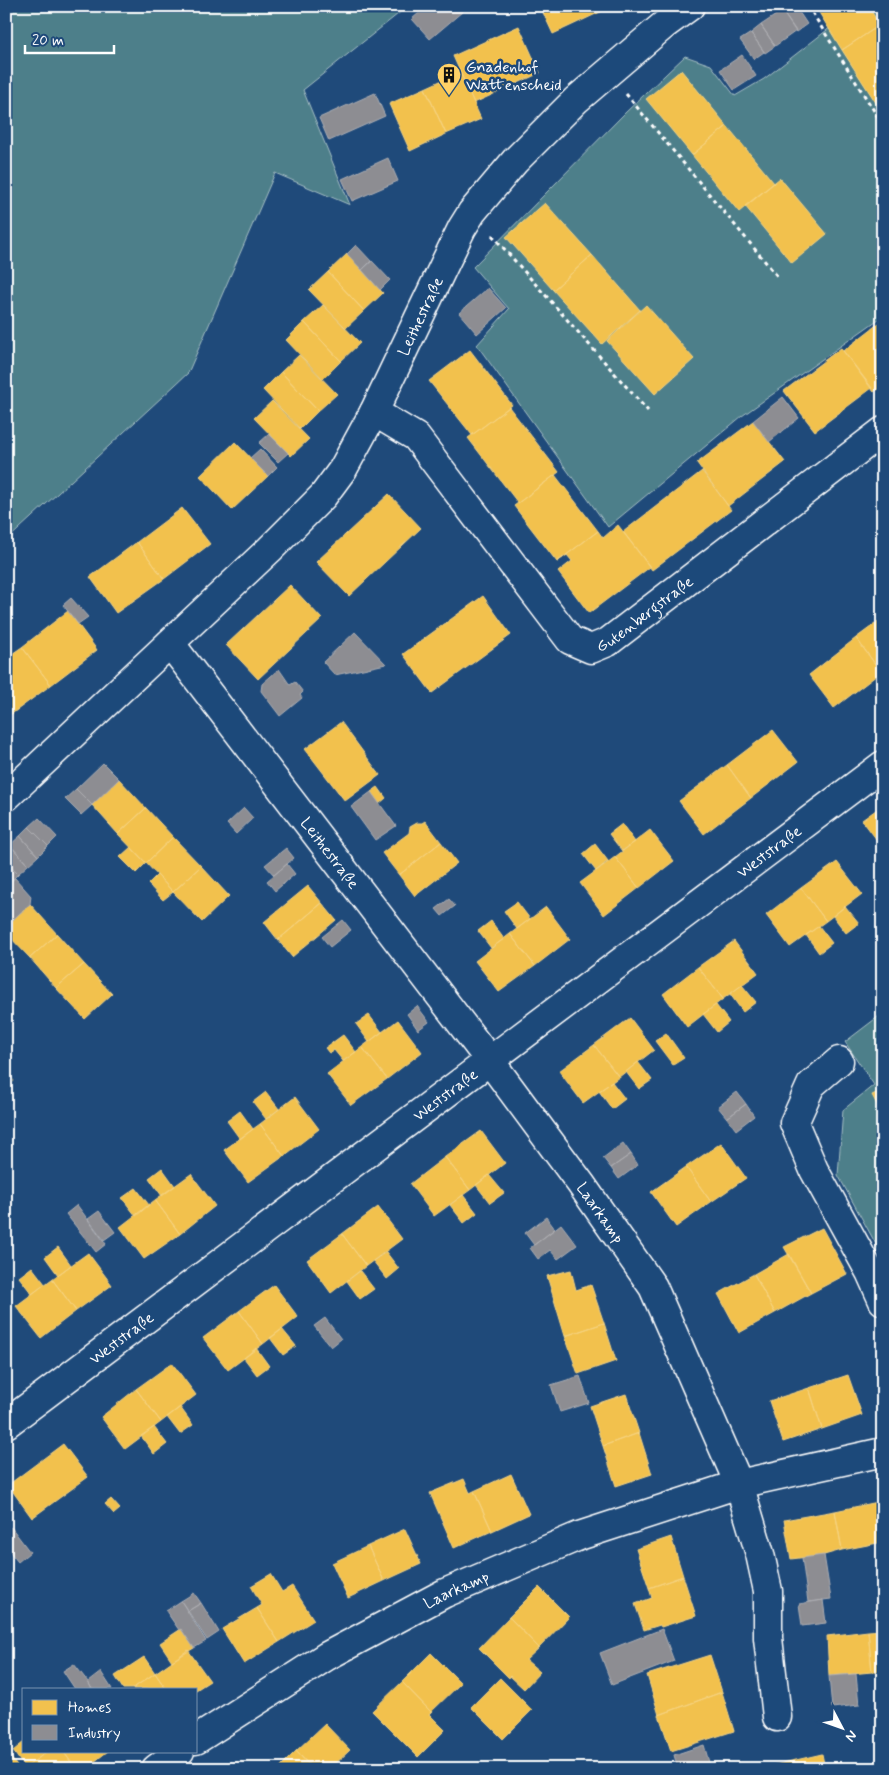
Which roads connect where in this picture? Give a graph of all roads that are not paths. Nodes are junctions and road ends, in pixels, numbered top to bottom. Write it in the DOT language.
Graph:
graph roads {
  1 [pos="690,6"];
  2 [pos="374,412"];
  3 [pos="883,431"];
  4 [pos="170,643"];
  5 [pos="883,765"];
  6 [pos="6,797"];
  7 [pos="490,1061"];
  8 [pos="839,1061"];
  9 [pos="883,1301"];
  10 [pos="6,1424"];
  11 [pos="883,1452"];
  12 [pos="739,1484"];
  13 [pos="777,1716"];
  14 [pos="198,1739"];
  15 [pos="179,1752"];
  16 [pos="156,1769"];
  1 -- 2 [label="street, Leithestraße"];
  2 -- 3 [label="street, Gutenbergstraße"];
  2 -- 4 [label="street, Leithestraße"];
  4 -- 6 [label="street, Leithestraße"];
  4 -- 7 [label="street, Leithestraße"];
  5 -- 7 [label="street, Weststraße"];
  7 -- 10 [label="street, Weststraße"];
  7 -- 12 [label="street, Laarkamp"];
  8 -- 9 [label="street"];
  11 -- 12 [label="street, Laarkamp"];
  12 -- 13 [label="street, Laarkamp"];
  12 -- 14 [label="street, Laarkamp"];
  15 -- 16 [label="street"];
}
